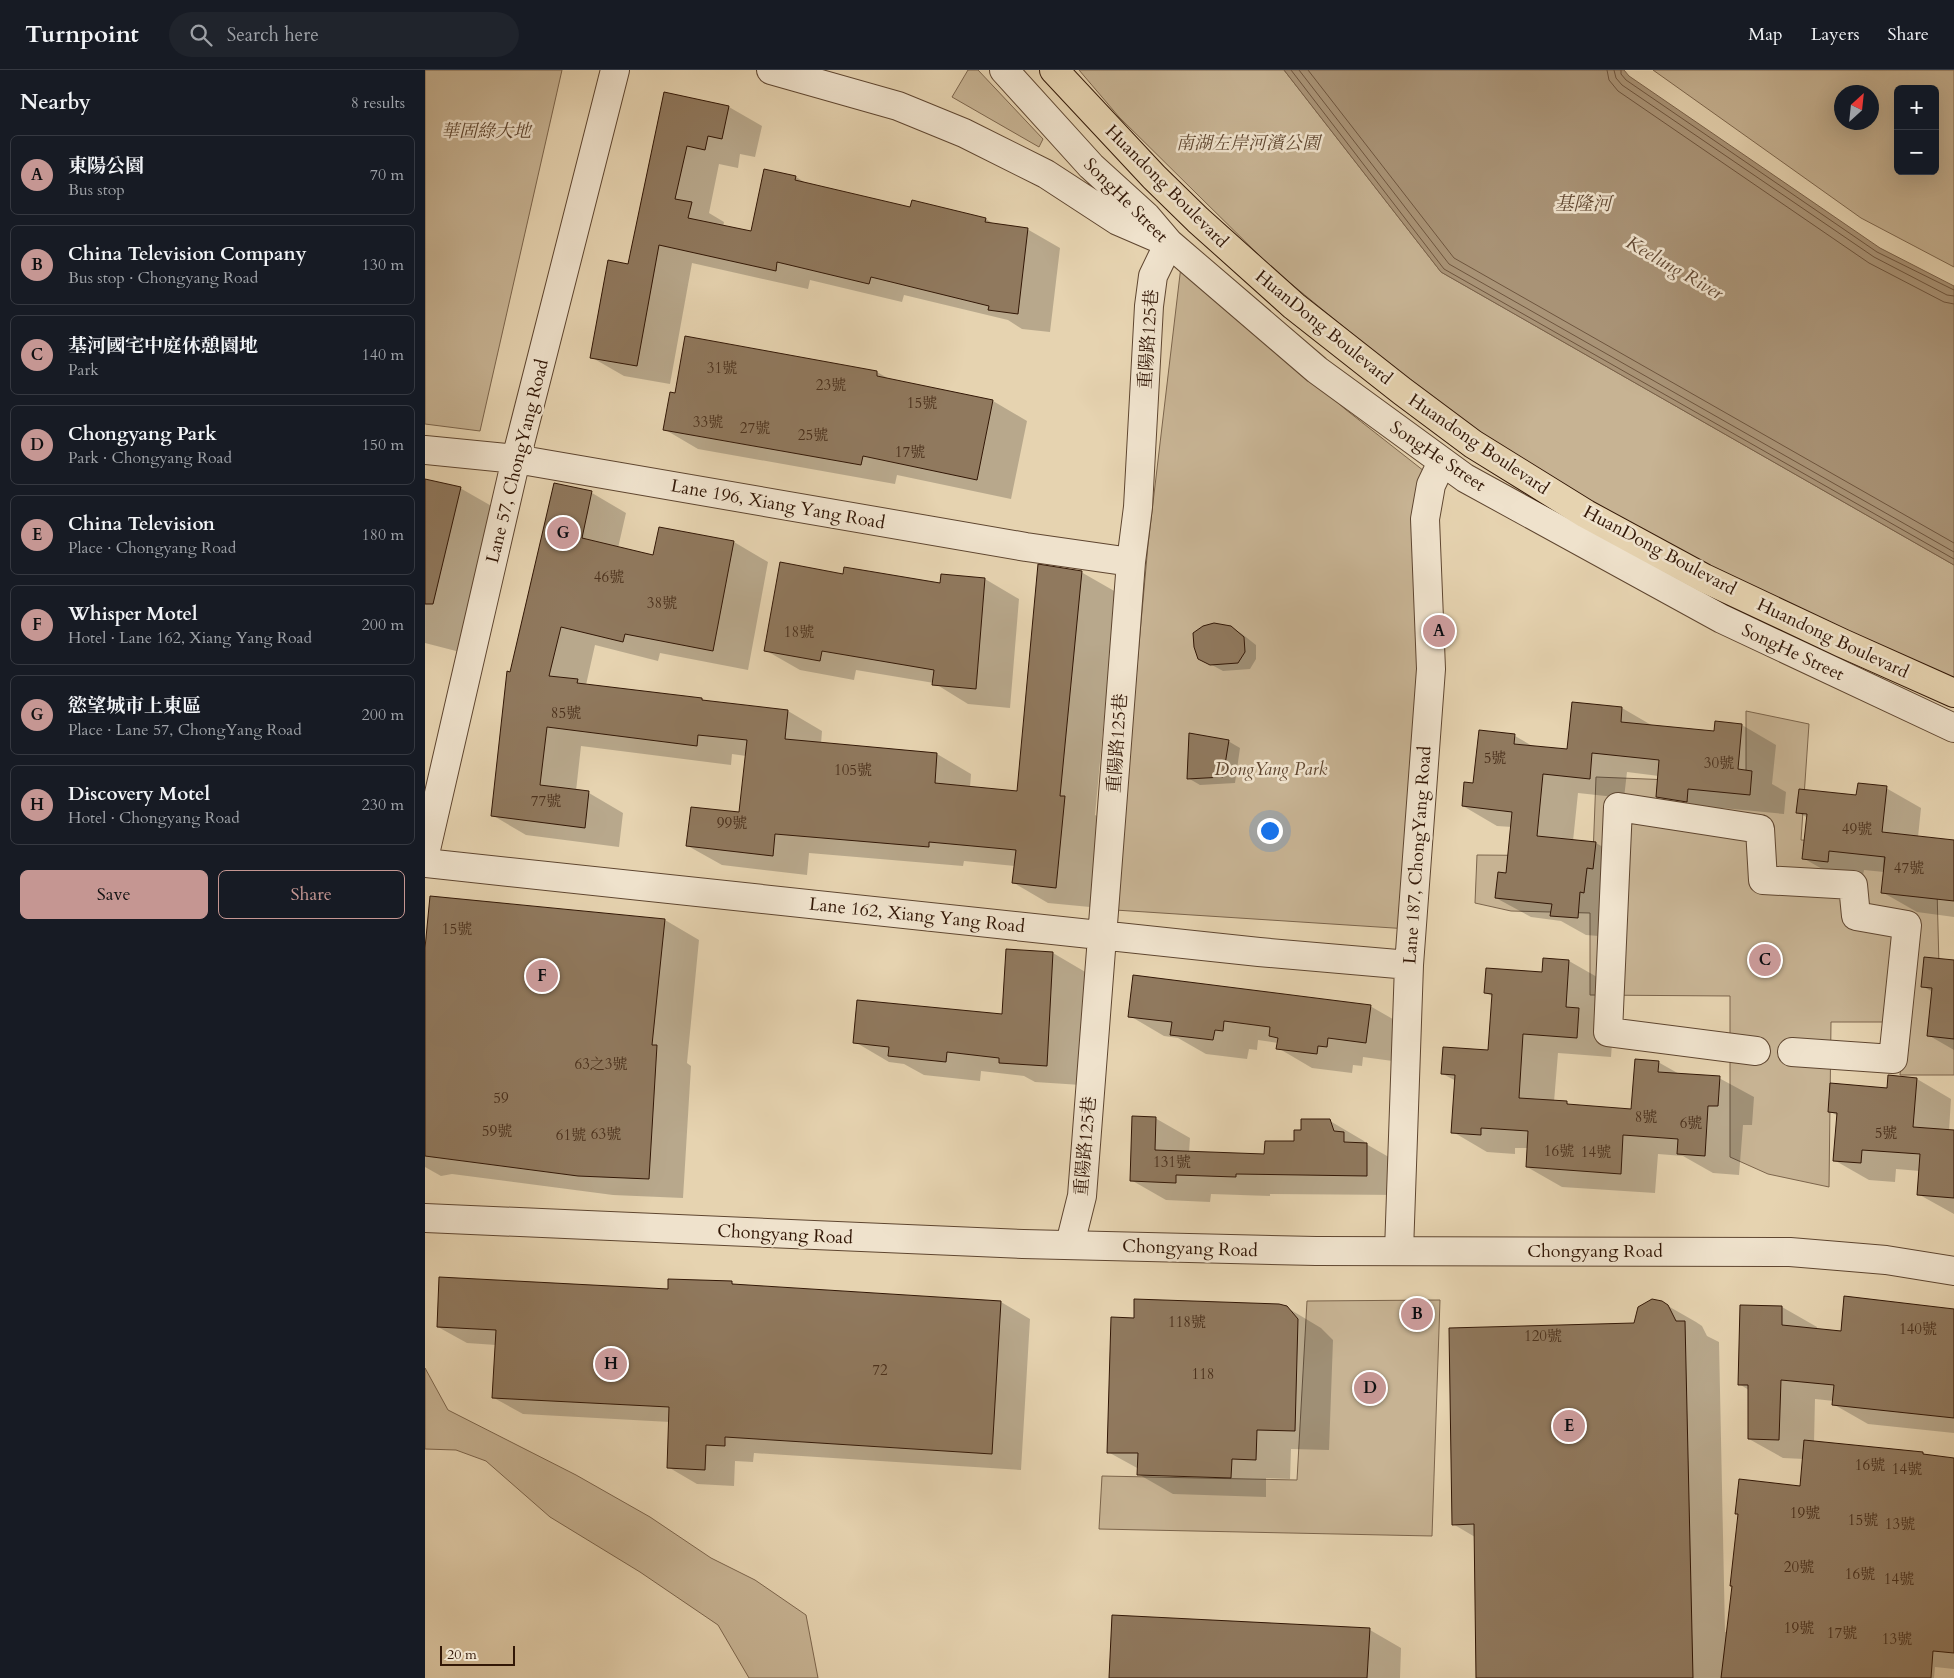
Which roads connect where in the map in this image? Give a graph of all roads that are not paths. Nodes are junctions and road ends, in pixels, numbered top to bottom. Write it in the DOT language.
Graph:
graph roads {
  1 [pos="615,70"];
  2 [pos="771,70"];
  3 [pos="1004,70"];
  4 [pos="1055,70"];
  5 [pos="1169,243"];
  6 [pos="425,450"];
  7 [pos="516,458"];
  8 [pos="1442,462"];
  9 [pos="1131,562"];
  10 [pos="1954,692"];
  11 [pos="1954,728"];
  12 [pos="425,854"];
  13 [pos="425,863"];
  14 [pos="1103,936"];
  15 [pos="1409,965"];
  16 [pos="1756,1051"];
  17 [pos="1792,1052"];
  18 [pos="425,1218"];
  19 [pos="1069,1244"];
  20 [pos="1399,1251"];
  21 [pos="1954,1271"];
  1 -- 7 [label="street, Lane 57, ChongYang Road"];
  2 -- 5 [label="street"];
  3 -- 5 [label="street, SongHe Street"];
  4 -- 10 [label="highway, Huandong Boulevard"];
  5 -- 8 [label="street, SongHe Street"];
  5 -- 9 [label="street, 重陽路125巷"];
  6 -- 7 [label="street, Lane 196, Xiang Yang Road"];
  7 -- 9 [label="street, Lane 196, Xiang Yang Road"];
  7 -- 12 [label="street, Lane 57, ChongYang Road"];
  8 -- 11 [label="street, SongHe Street"];
  8 -- 15 [label="street, Lane 187, ChongYang Road"];
  9 -- 14 [label="street, 重陽路125巷"];
  13 -- 14 [label="street, Lane 162, Xiang Yang Road"];
  14 -- 15 [label="street, Lane 162, Xiang Yang Road"];
  14 -- 19 [label="street, 重陽路125巷"];
  15 -- 20 [label="street, Lane 187, ChongYang Road"];
  16 -- 17 [label="street"];
  18 -- 19 [label="street, Chongyang Road"];
  19 -- 20 [label="street, Chongyang Road"];
  20 -- 21 [label="street, Chongyang Road"];
}
